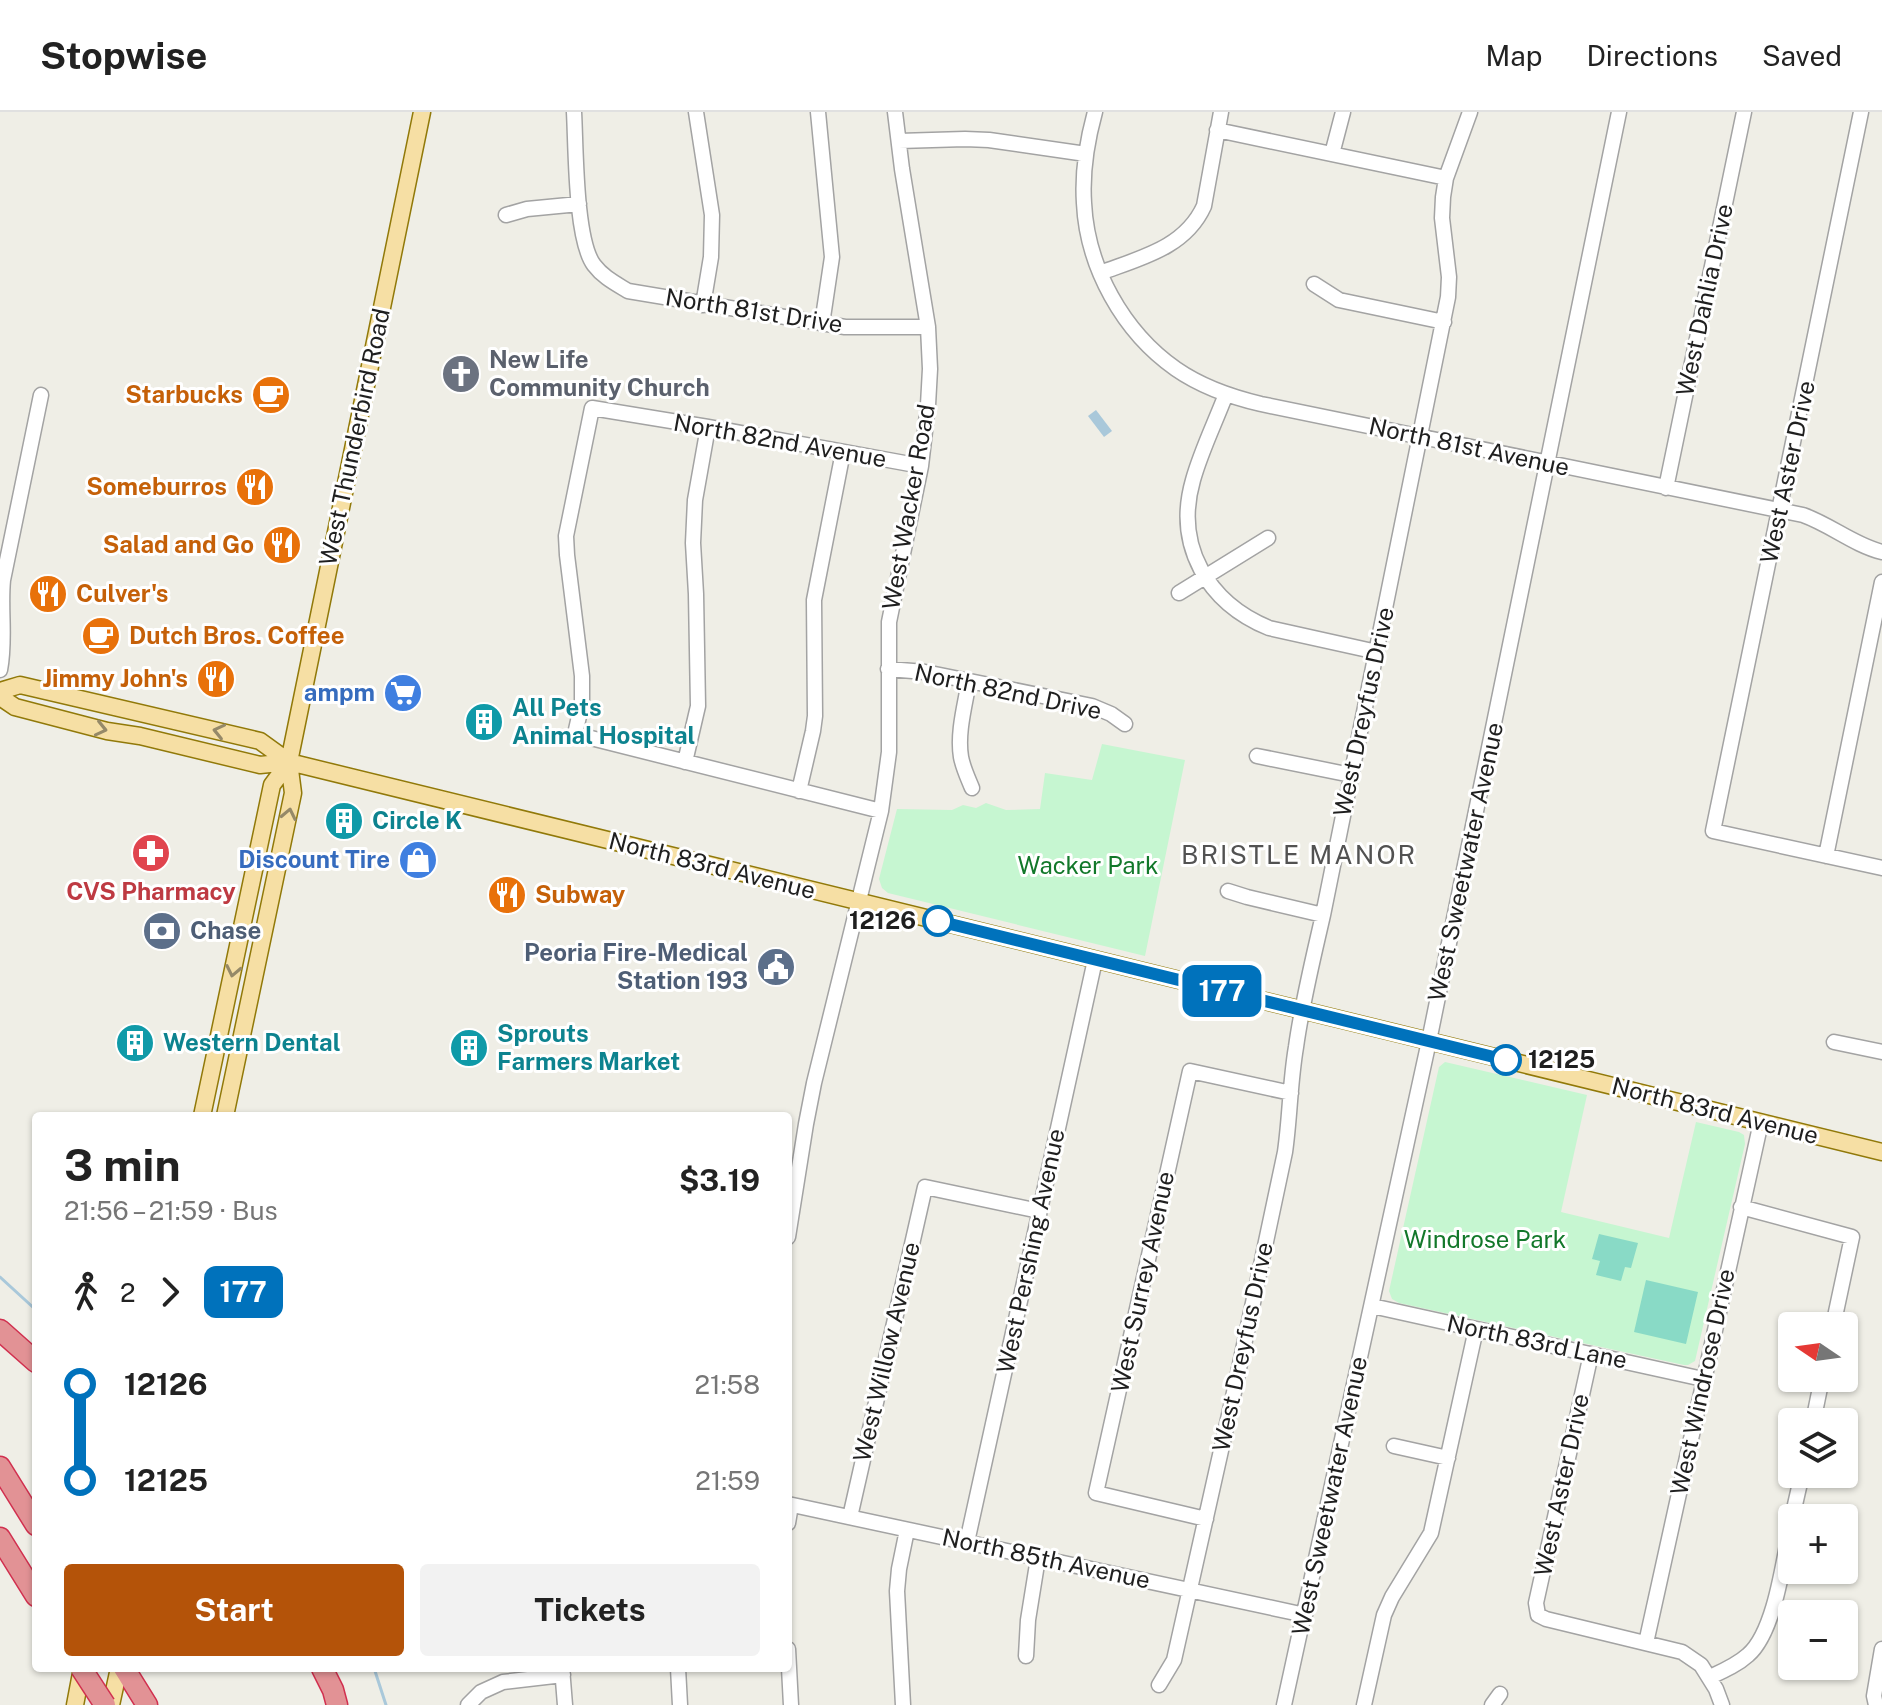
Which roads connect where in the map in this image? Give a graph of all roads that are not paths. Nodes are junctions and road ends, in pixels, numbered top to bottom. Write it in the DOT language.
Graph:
graph roads {
  1 [pos="422,112"];
  2 [pos="574,112"];
  3 [pos="696,112"];
  4 [pos="818,112"];
  5 [pos="895,112"];
  6 [pos="1095,112"];
  7 [pos="1221,112"];
  8 [pos="1343,112"];
  9 [pos="1470,112"];
  10 [pos="1619,112"];
  11 [pos="1744,112"];
  12 [pos="1861,112"];
  13 [pos="1217,130"];
  14 [pos="899,141"];
  15 [pos="1086,154"];
  16 [pos="1332,154"];
  17 [pos="1446,178"];
  18 [pos="579,204"];
  19 [pos="506,215"];
  20 [pos="1100,273"];
  21 [pos="1314,284"];
  22 [pos="703,305"];
  23 [pos="1444,322"];
  24 [pos="822,324"];
  25 [pos="928,327"];
  26 [pos="1226,394"];
  27 [pos="41,395"];
  28 [pos="708,427"];
  29 [pos="1420,437"];
  30 [pos="843,452"];
  31 [pos="1547,464"];
  32 [pos="921,466"];
  33 [pos="1666,488"];
  34 [pos="1780,511"];
  35 [pos="1268,538"];
  36 [pos="1882,552"];
  37 [pos="1204,577"];
  38 [pos="1882,582"];
  39 [pos="1179,593"];
  40 [pos="1377,652"];
  41 [pos="888,669"];
  42 [pos="0,670"];
  43 [pos="969,681"];
  44 [pos="0,694"];
  45 [pos="1125,724"];
  46 [pos="1257,756"];
  47 [pos="289,762"];
  48 [pos="685,762"];
  49 [pos="1351,775"];
  50 [pos="972,788"];
  51 [pos="799,791"];
  52 [pos="881,811"];
  53 [pos="1826,856"];
  54 [pos="1882,868"];
  55 [pos="1228,891"];
  56 [pos="860,902"];
  57 [pos="1323,915"];
  58 [pos="1095,960"];
  59 [pos="1302,1011"];
  60 [pos="1429,1041"];
  61 [pos="1834,1042"];
  62 [pos="1882,1052"];
  63 [pos="1291,1093"];
  64 [pos="203,1112"];
  65 [pos="226,1112"];
  66 [pos="1761,1122"];
  67 [pos="1882,1152"];
  68 [pos="1741,1207"];
  69 [pos="1039,1211"];
  70 [pos="792,1213"];
  71 [pos="1372,1306"];
  72 [pos="1836,1312"];
  73 [pos="1476,1329"];
  74 [pos="0,1330"];
  75 [pos="1591,1354"];
  76 [pos="32,1358"];
  77 [pos="1703,1379"];
  78 [pos="1394,1446"];
  79 [pos="1448,1458"];
  80 [pos="0,1467"];
  81 [pos="792,1504"];
  82 [pos="850,1517"];
  83 [pos="32,1519"];
  84 [pos="1206,1519"];
  85 [pos="907,1530"];
  86 [pos="0,1538"];
  87 [pos="967,1542"];
  88 [pos="1038,1558"];
  89 [pos="1778,1584"];
  90 [pos="32,1590"];
  91 [pos="1190,1590"];
  92 [pos="1305,1615"];
  93 [pos="1646,1643"];
  94 [pos="1882,1649"];
  95 [pos="1026,1656"];
  96 [pos="81,1672"];
  97 [pos="84,1672"];
  98 [pos="121,1672"];
  99 [pos="125,1672"];
  100 [pos="324,1672"];
  101 [pos="562,1672"];
  102 [pos="678,1672"];
  103 [pos="789,1672"];
  104 [pos="1710,1677"];
  105 [pos="1159,1685"];
  106 [pos="144,1699"];
  107 [pos="75,1705"];
  108 [pos="105,1705"];
  109 [pos="111,1705"];
  110 [pos="337,1705"];
  111 [pos="468,1705"];
  112 [pos="565,1705"];
  113 [pos="680,1705"];
  114 [pos="791,1705"];
  115 [pos="903,1705"];
  116 [pos="1284,1705"];
  117 [pos="1364,1705"];
  118 [pos="1722,1705"];
  119 [pos="1876,1705"];
  1 -- 47 [label="main road, West Thunderbird Road"];
  2 -- 18 [label="street"];
  3 -- 22 [label="street"];
  4 -- 24 [label="street"];
  5 -- 14 [label="street, West Wacker Road"];
  6 -- 15 [label="street"];
  7 -- 13 [label="street"];
  8 -- 16 [label="street"];
  9 -- 17 [label="street, West Dreyfus Drive"];
  10 -- 31 [label="street, West Sweetwater Avenue"];
  11 -- 33 [label="street, West Dahlia Drive"];
  12 -- 34 [label="street, West Aster Drive"];
  13 -- 16 [label="street"];
  13 -- 20 [label="street"];
  14 -- 15 [label="street"];
  14 -- 25 [label="street, West Wacker Road"];
  15 -- 20 [label="street"];
  16 -- 17 [label="street"];
  17 -- 23 [label="street, West Dreyfus Drive"];
  18 -- 19 [label="street"];
  18 -- 22 [label="street, North 81st Drive"];
  20 -- 26 [label="street, North 81st Avenue"];
  21 -- 23 [label="street"];
  22 -- 24 [label="street, North 81st Drive"];
  23 -- 29 [label="street, West Dreyfus Drive"];
  24 -- 25 [label="street, North 81st Drive"];
  25 -- 32 [label="street, West Wacker Road"];
  26 -- 29 [label="street, North 81st Avenue"];
  26 -- 37 [label="street"];
  27 -- 42 [label="street"];
  28 -- 30 [label="street, North 82nd Avenue"];
  28 -- 48 [label="street"];
  28 -- 48 [label="street, North 82nd Avenue"];
  29 -- 31 [label="street, North 81st Avenue"];
  29 -- 40 [label="street, West Dreyfus Drive"];
  30 -- 32 [label="street, North 82nd Avenue"];
  30 -- 51 [label="street"];
  31 -- 33 [label="street, North 81st Avenue"];
  31 -- 60 [label="street, West Sweetwater Avenue"];
  32 -- 41 [label="street, West Wacker Road"];
  33 -- 34 [label="street, North 81st Avenue"];
  34 -- 36 [label="street, North 81st Avenue"];
  34 -- 53 [label="street, West Aster Drive"];
  35 -- 37 [label="street"];
  37 -- 39 [label="street"];
  37 -- 40 [label="street"];
  38 -- 53 [label="street"];
  40 -- 49 [label="street, West Dreyfus Drive"];
  41 -- 43 [label="street, North 82nd Drive"];
  41 -- 52 [label="street, West Wacker Road"];
  43 -- 45 [label="street, North 82nd Drive"];
  43 -- 50 [label="street"];
  44 -- 47 [label="main road, North 83rd Avenue, one-way"];
  47 -- 44 [label="main road, North 83rd Avenue, one-way"];
  46 -- 49 [label="street"];
  47 -- 56 [label="main road, North 83rd Avenue"];
  47 -- 64 [label="main road, West Thunderbird Road, one-way"];
  65 -- 47 [label="main road, West Thunderbird Road, one-way"];
  48 -- 51 [label="street"];
  49 -- 57 [label="street, West Dreyfus Drive"];
  51 -- 52 [label="street"];
  52 -- 56 [label="street, West Wacker Road"];
  53 -- 54 [label="street"];
  55 -- 57 [label="street"];
  56 -- 58 [label="main road, North 83rd Avenue"];
  56 -- 70 [label="street, West Wacker Road"];
  57 -- 59 [label="street, West Dreyfus Drive"];
  58 -- 59 [label="main road, North 83rd Avenue"];
  58 -- 69 [label="street, West Pershing Avenue"];
  59 -- 60 [label="main road, North 83rd Avenue"];
  59 -- 63 [label="street, West Dreyfus Drive"];
  60 -- 66 [label="main road, North 83rd Avenue"];
  60 -- 71 [label="street, West Sweetwater Avenue"];
  61 -- 62 [label="street"];
  63 -- 84 [label="street, West Dreyfus Drive"];
  63 -- 84 [label="street, West Surrey Avenue"];
  66 -- 67 [label="main road, North 83rd Avenue"];
  66 -- 68 [label="street, West Windrose Drive"];
  68 -- 72 [label="street"];
  68 -- 77 [label="street, West Windrose Drive"];
  69 -- 82 [label="street, West Willow Avenue"];
  69 -- 87 [label="street, West Pershing Avenue"];
  71 -- 73 [label="street, North 83rd Lane"];
  71 -- 92 [label="street, West Sweetwater Avenue"];
  73 -- 75 [label="street, North 83rd Lane"];
  73 -- 79 [label="street"];
  74 -- 76 [label="highway"];
  75 -- 77 [label="street, North 83rd Lane"];
  75 -- 93 [label="street, West Aster Drive"];
  77 -- 93 [label="street, West Windrose Drive"];
  78 -- 79 [label="street"];
  79 -- 117 [label="street"];
  80 -- 83 [label="highway"];
  81 -- 82 [label="street, North 85th Avenue"];
  82 -- 85 [label="street, North 85th Avenue"];
  84 -- 91 [label="street, West Dreyfus Drive"];
  85 -- 87 [label="street, North 85th Avenue"];
  85 -- 115 [label="street"];
  86 -- 90 [label="highway"];
  87 -- 88 [label="street, North 85th Avenue"];
  88 -- 91 [label="street, North 85th Avenue"];
  88 -- 95 [label="street"];
  89 -- 104 [label="street"];
  91 -- 92 [label="street, North 85th Avenue"];
  91 -- 105 [label="street, West Dreyfus Drive"];
  92 -- 116 [label="street, West Sweetwater Avenue"];
  93 -- 104 [label="street"];
  94 -- 119 [label="street"];
  96 -- 107 [label="main road"];
  97 -- 108 [label="highway, bridge"];
  98 -- 109 [label="main road"];
  99 -- 106 [label="highway"];
  100 -- 110 [label="highway"];
  101 -- 111 [label="street"];
  101 -- 112 [label="street"];
  102 -- 113 [label="street"];
  103 -- 114 [label="street"];
  104 -- 118 [label="street"];
}
